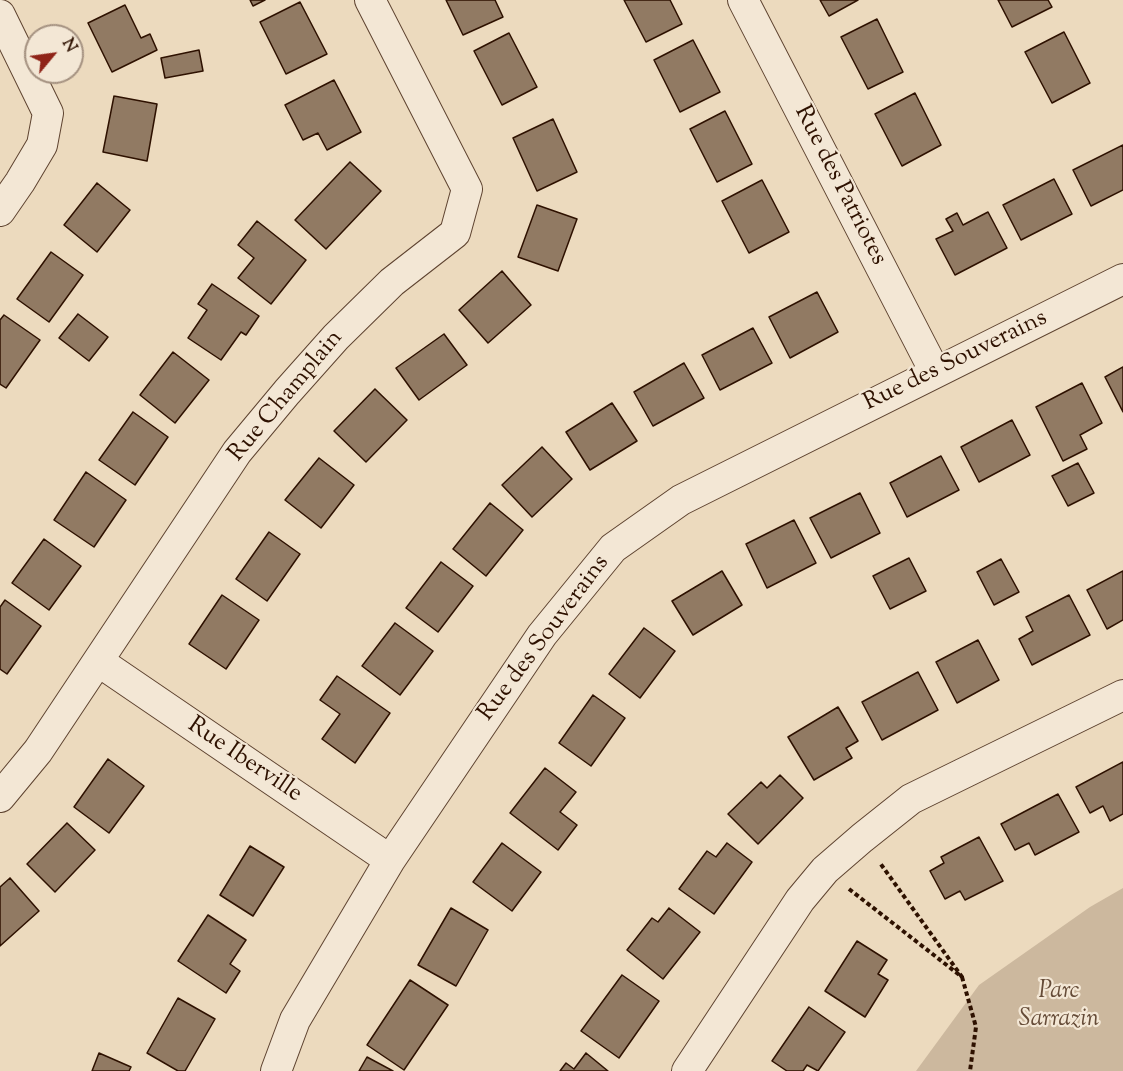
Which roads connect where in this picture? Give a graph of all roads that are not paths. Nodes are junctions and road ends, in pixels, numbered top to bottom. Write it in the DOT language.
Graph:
graph roads {
  1 [pos="370,0"];
  2 [pos="743,0"];
  3 [pos="0,15"];
  4 [pos="0,211"];
  5 [pos="1123,279"];
  6 [pos="935,372"];
  7 [pos="98,660"];
  8 [pos="1123,695"];
  9 [pos="0,797"];
  10 [pos="390,860"];
  11 [pos="276,1071"];
  12 [pos="687,1071"];
  1 -- 7 [label="street, Rue Champlain"];
  2 -- 6 [label="street, Rue des Patriotes"];
  3 -- 4 [label="street"];
  5 -- 6 [label="street, Rue des Souverains"];
  6 -- 10 [label="street, Rue des Souverains"];
  7 -- 9 [label="street, Rue Champlain"];
  7 -- 10 [label="street, Rue Iberville"];
  8 -- 12 [label="street"];
  10 -- 11 [label="street, Rue des Souverains"];
}
